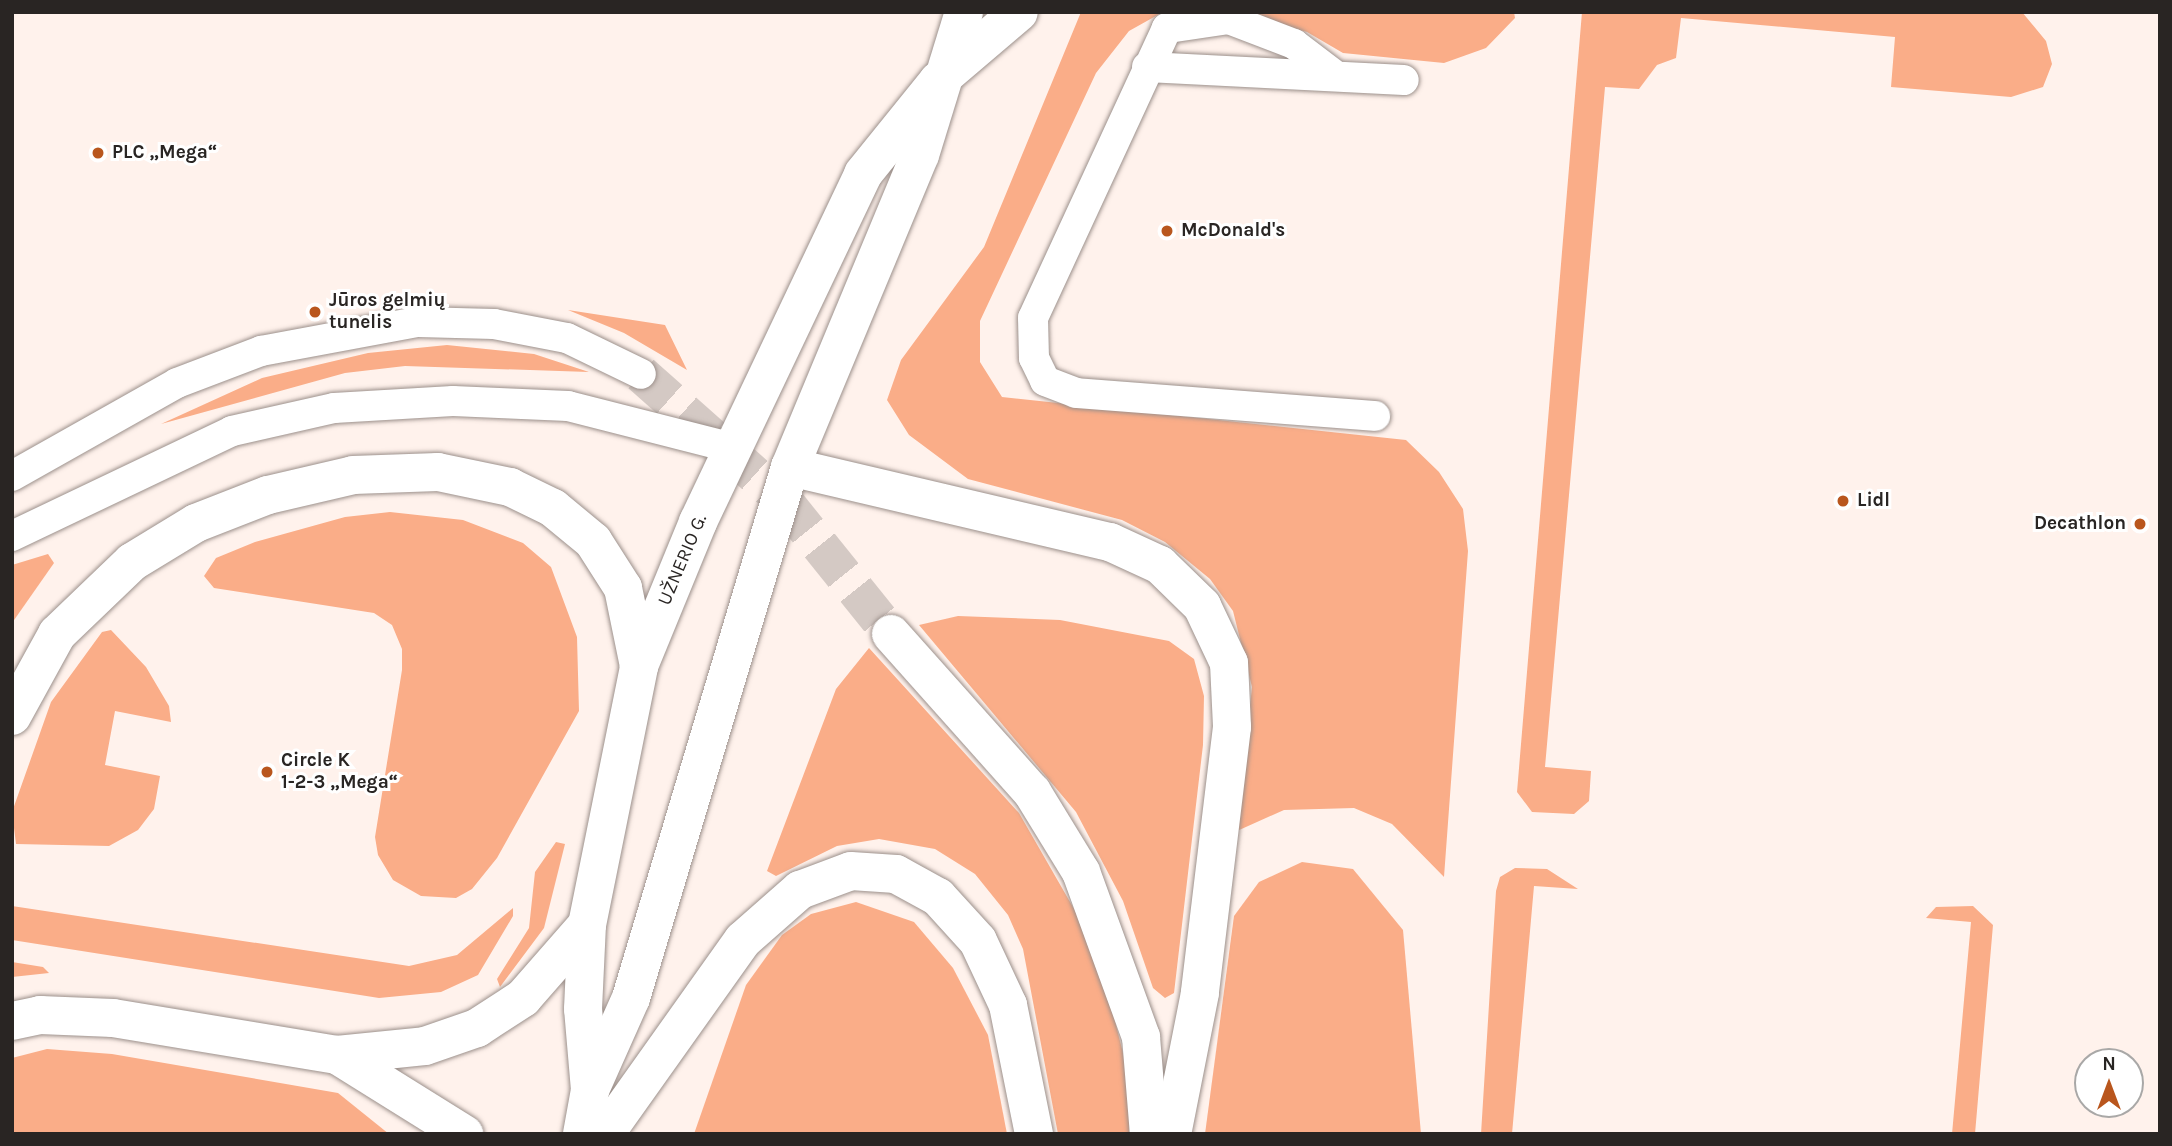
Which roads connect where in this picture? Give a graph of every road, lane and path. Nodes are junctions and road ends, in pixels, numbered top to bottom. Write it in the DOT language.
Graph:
graph roads {
  1 [pos="964,12"];
  2 [pos="1019,12"];
  3 [pos="1147,67"];
  4 [pos="1332,73"];
  5 [pos="1405,80"];
  6 [pos="938,81"];
  7 [pos="640,374"];
  8 [pos="1375,416"];
  9 [pos="733,448"];
  10 [pos="789,467"];
  11 [pos="12,476"];
  12 [pos="12,536"];
  13 [pos="891,635"];
  14 [pos="639,666"];
  15 [pos="12,716"];
  16 [pos="587,925"];
  17 [pos="12,1021"];
  18 [pos="337,1055"];
  19 [pos="590,1090"];
  20 [pos="464,1134"];
  21 [pos="582,1134"];
  22 [pos="606,1134"];
  23 [pos="1034,1134"];
  24 [pos="1149,1134"];
  25 [pos="1172,1134"];
  1 -- 6 [label="main road, UŽNERIO G."];
  2 -- 6 [label="main road"];
  3 -- 4 [label="lane"];
  3 -- 4 [label="lane"];
  3 -- 8 [label="lane"];
  4 -- 5 [label="lane"];
  6 -- 9 [label="main road, UŽNERIO G."];
  6 -- 10 [label="main road, UŽNERIO G."];
  7 -- 11 [label="lane"];
  9 -- 10 [label="main road"];
  9 -- 12 [label="lane"];
  9 -- 14 [label="main road, UŽNERIO G."];
  10 -- 19 [label="main road, UŽNERIO G."];
  10 -- 25 [label="main road"];
  13 -- 24 [label="main road"];
  14 -- 15 [label="main road"];
  14 -- 16 [label="main road, UŽNERIO G."];
  16 -- 18 [label="main road"];
  16 -- 19 [label="main road, UŽNERIO G."];
  17 -- 18 [label="main road"];
  18 -- 20 [label="main road"];
  19 -- 21 [label="main road, UŽNERIO G."];
  22 -- 23 [label="main road"];
}
